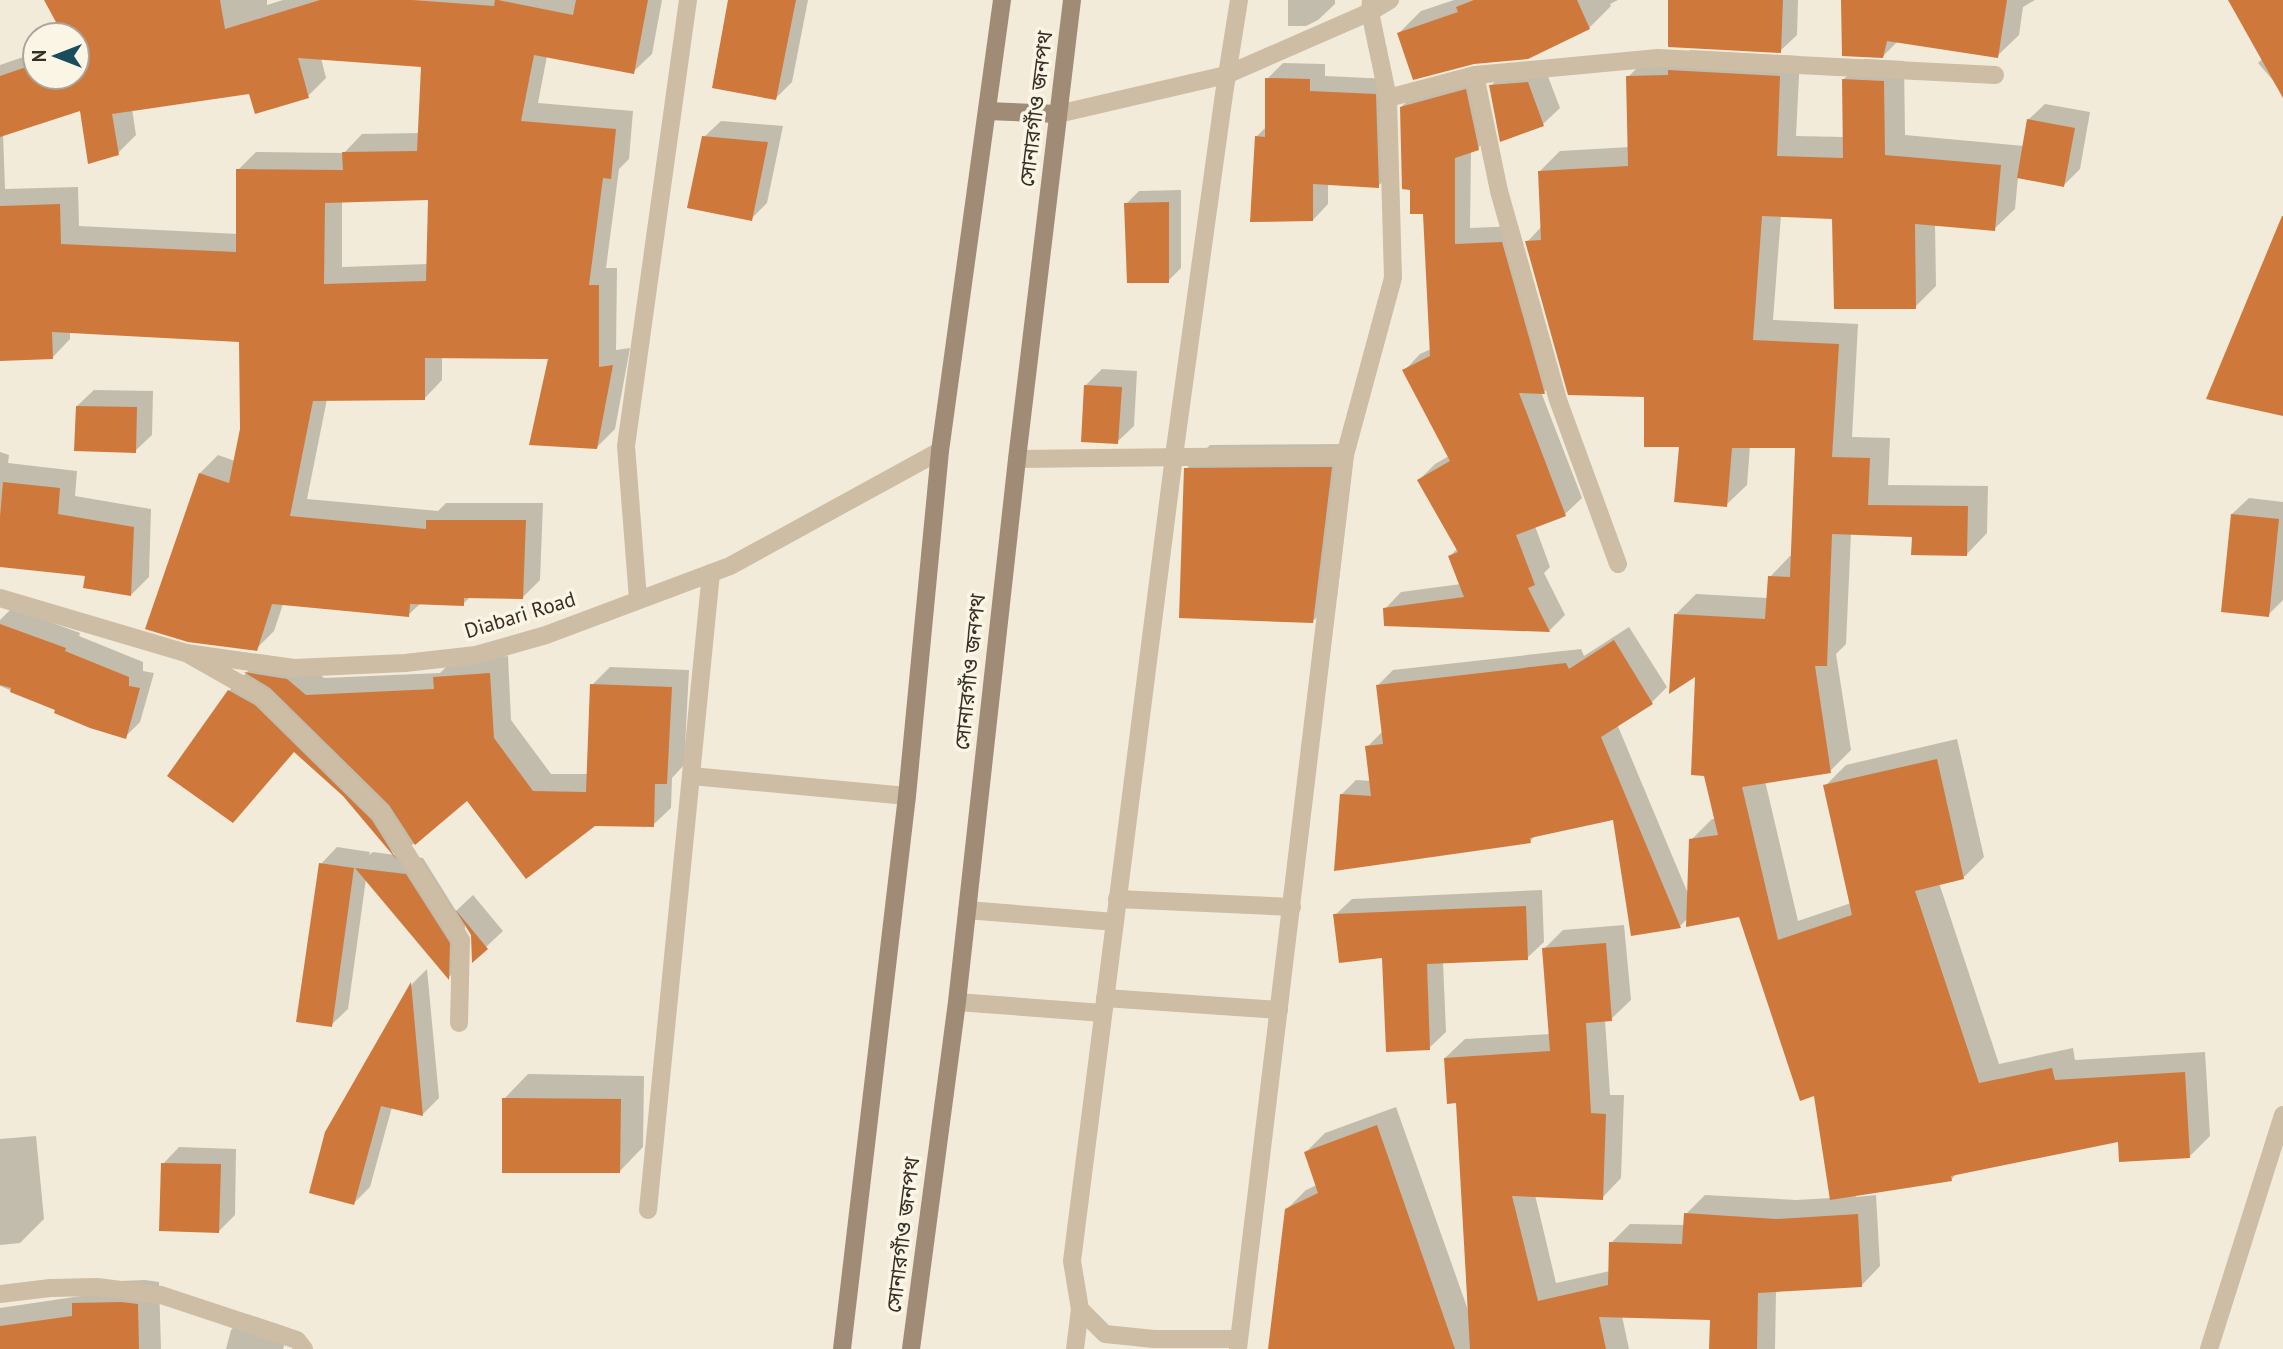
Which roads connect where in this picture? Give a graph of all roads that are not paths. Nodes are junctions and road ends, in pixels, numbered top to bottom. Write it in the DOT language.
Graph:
graph roads {
  1 [pos="688,0"];
  2 [pos="1002,0"];
  3 [pos="1072,0"];
  4 [pos="1239,0"];
  5 [pos="1390,0"];
  6 [pos="1371,6"];
  7 [pos="1226,75"];
  8 [pos="1475,75"];
  9 [pos="1995,75"];
  10 [pos="1388,98"];
  11 [pos="987,111"];
  12 [pos="1058,114"];
  13 [pos="940,451"];
  14 [pos="1345,455"];
  15 [pos="1174,456"];
  16 [pos="1017,459"];
  17 [pos="1619,564"];
  18 [pos="711,573"];
  19 [pos="0,598"];
  20 [pos="638,599"];
  21 [pos="186,653"];
  22 [pos="691,776"];
  23 [pos="906,796"];
  24 [pos="1117,900"];
  25 [pos="1292,907"];
  26 [pos="967,910"];
  27 [pos="1115,922"];
  28 [pos="957,1002"];
  29 [pos="1104,1006"];
  30 [pos="1279,1010"];
  31 [pos="458,1023"];
  32 [pos="2283,1115"];
  33 [pos="648,1210"];
  34 [pos="0,1294"];
  35 [pos="1080,1310"];
  36 [pos="1238,1344"];
  37 [pos="304,1349"];
  38 [pos="842,1349"];
  39 [pos="911,1349"];
  40 [pos="1075,1349"];
  41 [pos="2209,1349"];
  1 -- 20 [label="street"];
  2 -- 11 [label="main road"];
  3 -- 12 [label="main road, সোনারগাঁও জনপথ"];
  4 -- 7 [label="street"];
  5 -- 6 [label="street"];
  6 -- 7 [label="street"];
  6 -- 10 [label="street"];
  7 -- 12 [label="street"];
  7 -- 15 [label="street"];
  8 -- 9 [label="street"];
  8 -- 10 [label="street"];
  8 -- 17 [label="street"];
  10 -- 14 [label="street"];
  11 -- 12 [label="main road"];
  11 -- 13 [label="main road"];
  12 -- 16 [label="main road, সোনারগাঁও জনপথ"];
  13 -- 18 [label="street, Diabari Road"];
  13 -- 23 [label="main road"];
  14 -- 15 [label="street"];
  14 -- 25 [label="street"];
  15 -- 16 [label="street"];
  15 -- 24 [label="street"];
  16 -- 26 [label="main road, সোনারগাঁও জনপথ"];
  18 -- 20 [label="street, Diabari Road"];
  18 -- 22 [label="street"];
  19 -- 21 [label="street, Diabari Road"];
  20 -- 21 [label="street, Diabari Road"];
  21 -- 31 [label="street"];
  22 -- 23 [label="street"];
  22 -- 33 [label="street"];
  23 -- 38 [label="main road"];
  24 -- 25 [label="street"];
  24 -- 27 [label="street"];
  25 -- 30 [label="street"];
  26 -- 27 [label="street"];
  26 -- 28 [label="main road, সোনারগাঁও জনপথ"];
  27 -- 29 [label="street"];
  28 -- 29 [label="street"];
  28 -- 39 [label="main road, সোনারগাঁও জনপথ"];
  29 -- 30 [label="street"];
  29 -- 35 [label="street"];
  30 -- 36 [label="street"];
  32 -- 41 [label="street"];
  34 -- 37 [label="street"];
  35 -- 36 [label="street"];
  35 -- 40 [label="street"];
}
